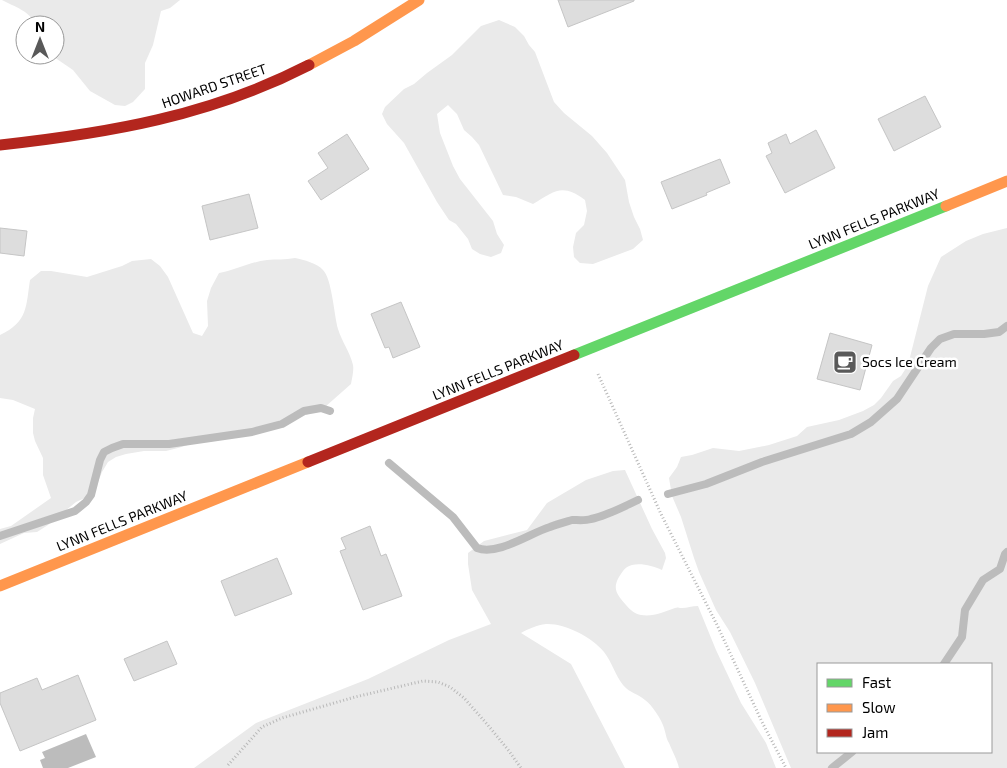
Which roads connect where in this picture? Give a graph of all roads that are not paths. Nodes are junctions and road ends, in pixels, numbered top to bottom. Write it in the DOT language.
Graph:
graph roads {
  1 [pos="419,0"];
  2 [pos="0,145"];
  3 [pos="1007,181"];
  4 [pos="0,586"];
  1 -- 2 [label="main road, HOWARD STREET"];
  3 -- 4 [label="main road, LYNN FELLS PARKWAY"];
}
